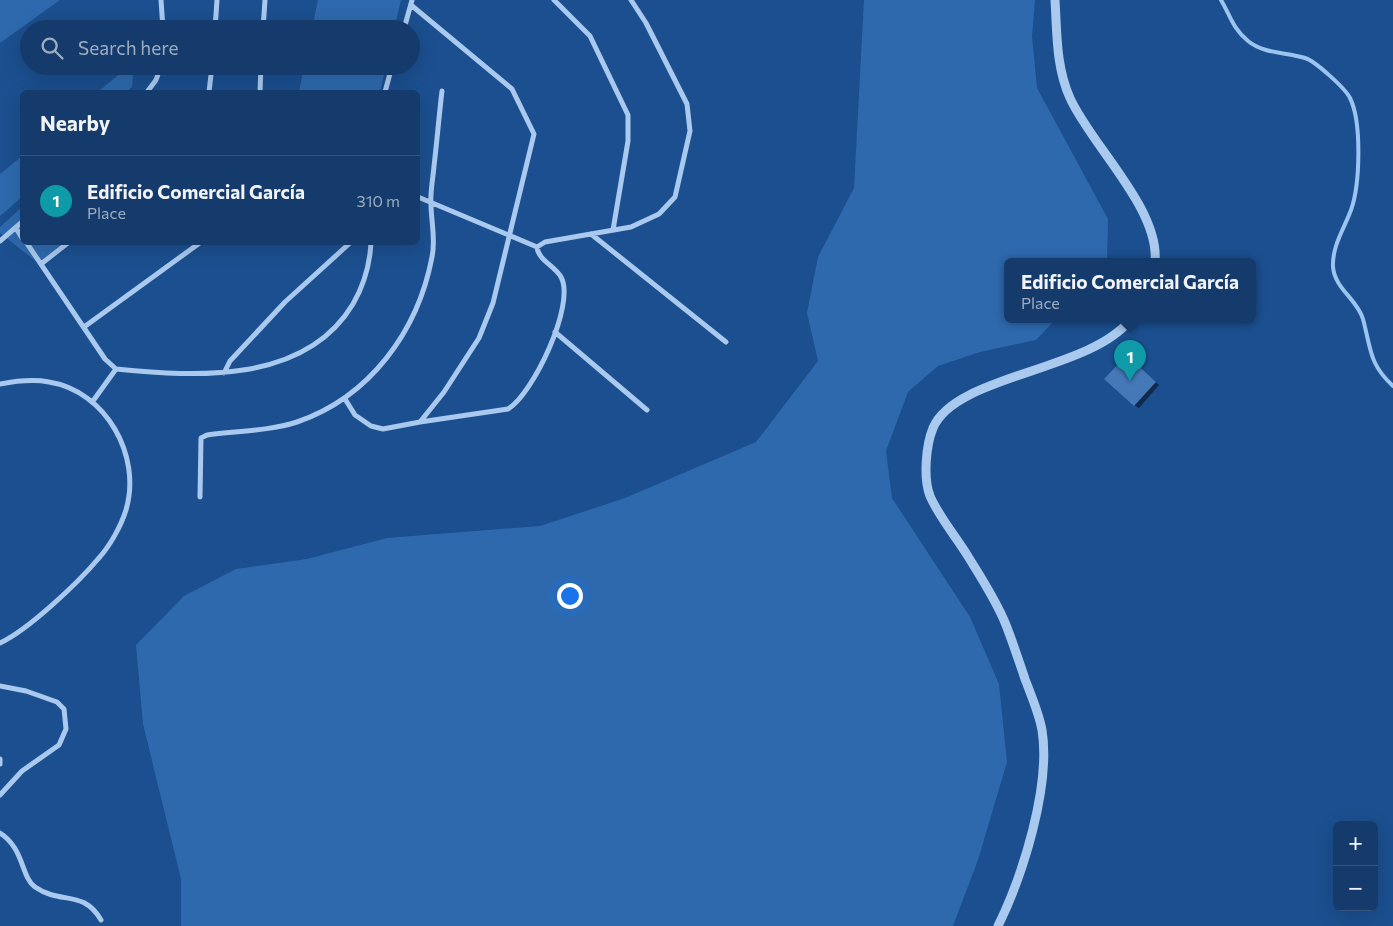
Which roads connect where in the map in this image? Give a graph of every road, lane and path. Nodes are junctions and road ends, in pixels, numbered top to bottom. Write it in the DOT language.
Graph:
graph roads {
  1 [pos="161,0"];
  2 [pos="217,0"];
  3 [pos="265,0"];
  4 [pos="554,0"];
  5 [pos="631,0"];
  6 [pos="1055,0"];
  7 [pos="412,2"];
  8 [pos="162,20"];
  9 [pos="216,20"];
  10 [pos="264,20"];
  11 [pos="407,20"];
  12 [pos="158,75"];
  13 [pos="211,75"];
  14 [pos="261,75"];
  15 [pos="390,75"];
  16 [pos="148,90"];
  17 [pos="209,90"];
  18 [pos="260,90"];
  19 [pos="386,90"];
  20 [pos="442,91"];
  21 [pos="420,198"];
  22 [pos="431,203"];
  23 [pos="20,224"];
  24 [pos="16,228"];
  25 [pos="614,230"];
  26 [pos="591,234"];
  27 [pos="20,235"];
  28 [pos="510,236"];
  29 [pos="0,242"];
  30 [pos="28,245"];
  31 [pos="65,245"];
  32 [pos="197,245"];
  33 [pos="348,245"];
  34 [pos="370,245"];
  35 [pos="537,247"];
  36 [pos="1155,258"];
  37 [pos="41,264"];
  38 [pos="1128,323"];
  39 [pos="84,327"];
  40 [pos="555,332"];
  41 [pos="726,342"];
  42 [pos="116,369"];
  43 [pos="224,373"];
  44 [pos="0,384"];
  45 [pos="344,399"];
  46 [pos="93,401"];
  47 [pos="647,410"];
  48 [pos="420,422"];
  49 [pos="200,497"];
  50 [pos="0,643"];
  51 [pos="0,686"];
  52 [pos="0,759"];
  53 [pos="0,764"];
  54 [pos="0,795"];
  55 [pos="0,833"];
  56 [pos="102,920"];
  57 [pos="998,926"];
  1 -- 8 [label="street"];
  2 -- 9 [label="street"];
  3 -- 10 [label="street"];
  4 -- 25 [label="street"];
  5 -- 25 [label="street"];
  6 -- 36 [label="street"];
  7 -- 11 [label="street"];
  7 -- 28 [label="street"];
  12 -- 16 [label="street"];
  13 -- 17 [label="street"];
  14 -- 18 [label="street"];
  15 -- 19 [label="street"];
  20 -- 22 [label="street"];
  21 -- 22 [label="street"];
  22 -- 28 [label="street"];
  22 -- 45 [label="street"];
  23 -- 24 [label="street"];
  24 -- 27 [label="street"];
  24 -- 29 [label="street"];
  25 -- 26 [label="street"];
  26 -- 35 [label="street"];
  26 -- 41 [label="street"];
  28 -- 35 [label="street"];
  28 -- 48 [label="street"];
  30 -- 37 [label="street"];
  31 -- 37 [label="street"];
  32 -- 39 [label="street"];
  33 -- 43 [label="street"];
  34 -- 43 [label="street"];
  35 -- 40 [label="street"];
  37 -- 39 [label="street"];
  38 -- 57 [label="street"];
  39 -- 42 [label="street"];
  40 -- 47 [label="street"];
  40 -- 48 [label="street"];
  42 -- 43 [label="street"];
  42 -- 46 [label="street"];
  44 -- 46 [label="street"];
  45 -- 48 [label="street"];
  45 -- 49 [label="street"];
  46 -- 50 [label="street"];
  51 -- 54 [label="street"];
  52 -- 53 [label="street"];
  55 -- 56 [label="street"];
}
